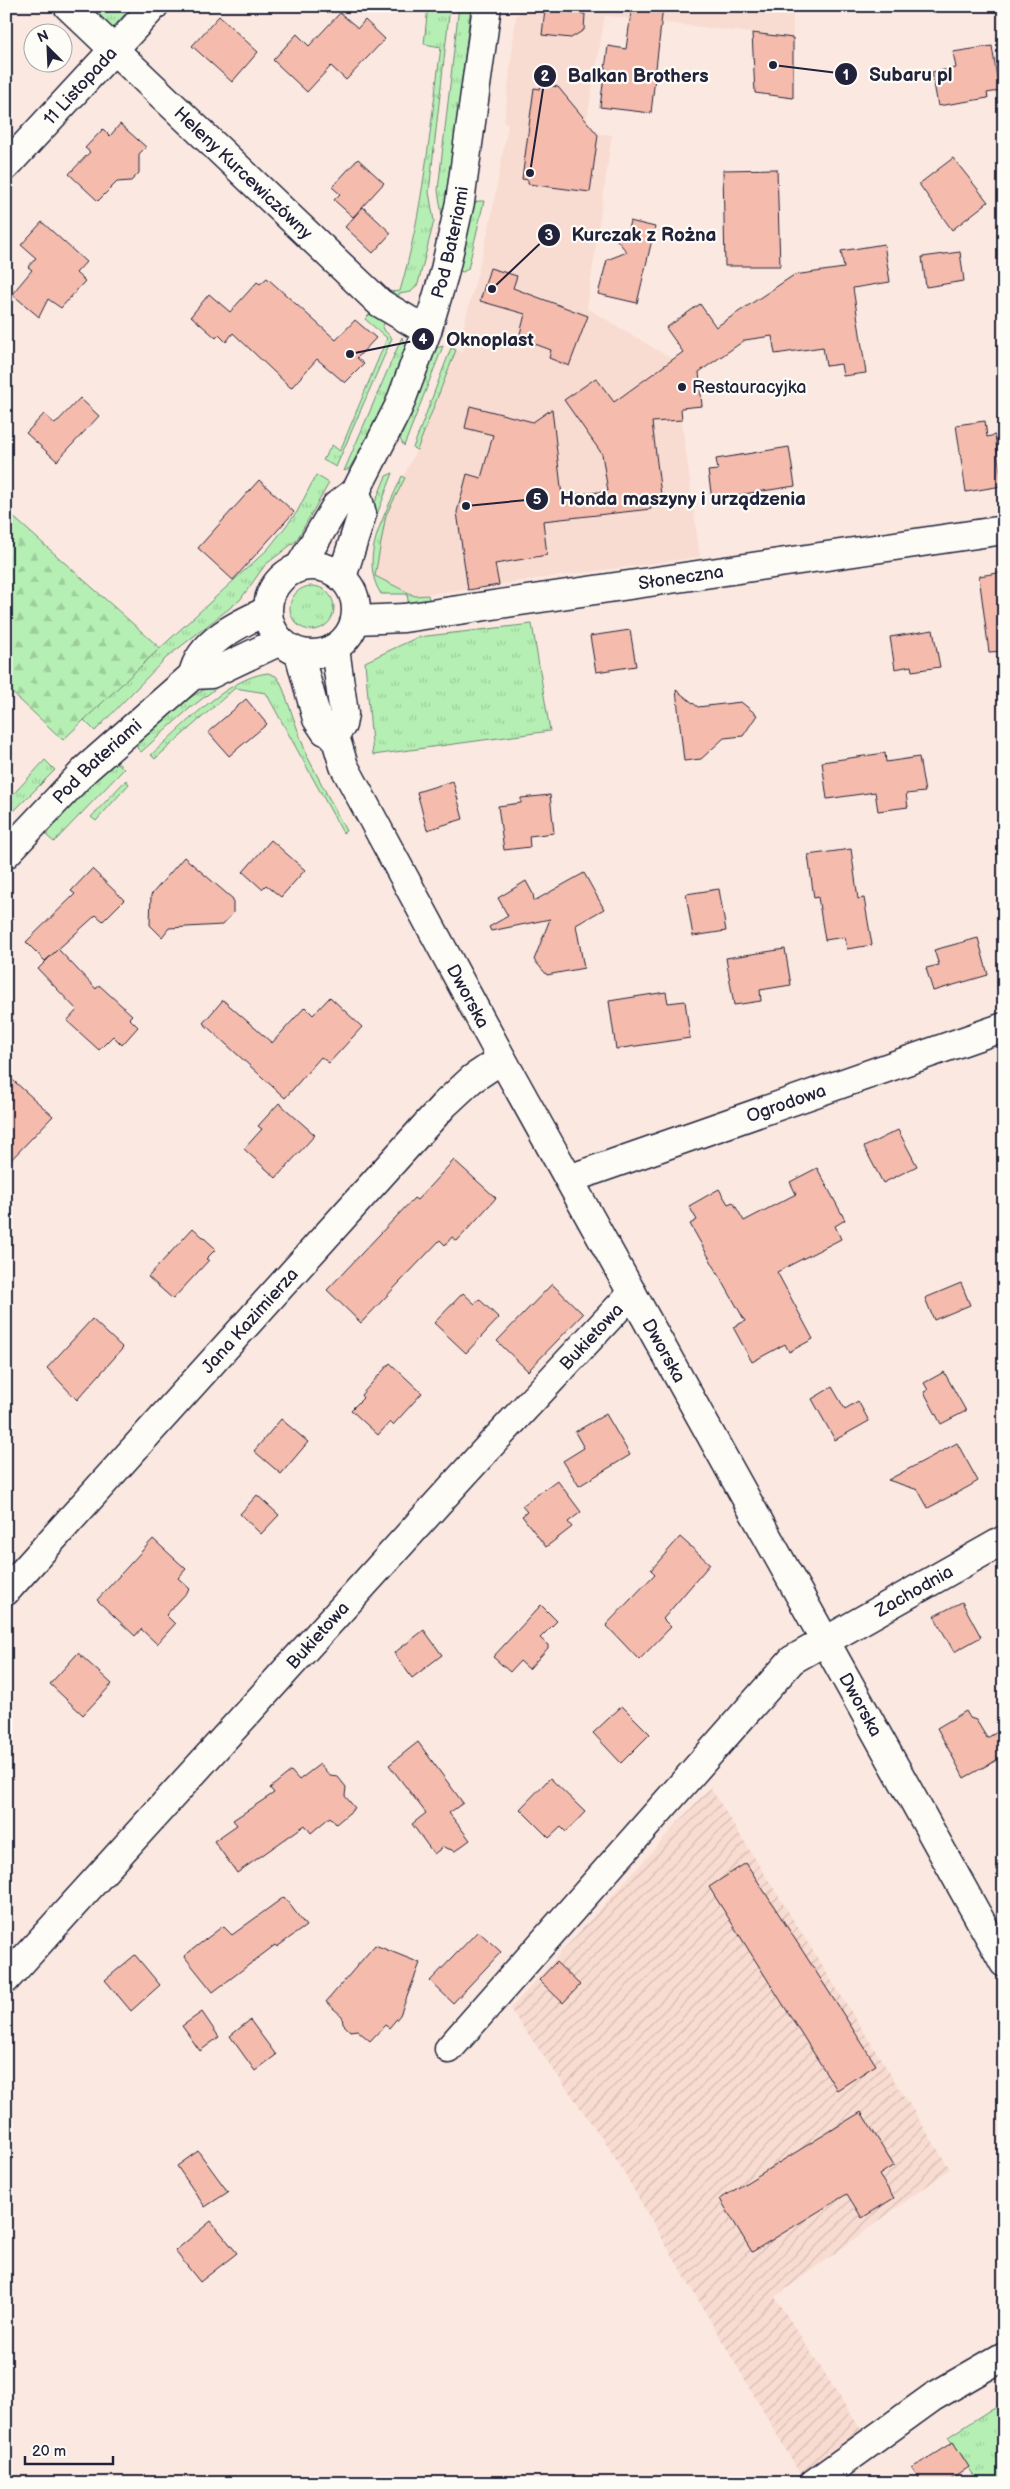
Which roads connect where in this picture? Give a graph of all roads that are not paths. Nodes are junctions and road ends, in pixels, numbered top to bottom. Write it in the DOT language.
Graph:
graph roads {
  1 [pos="68,6"];
  2 [pos="154,6"];
  3 [pos="487,6"];
  4 [pos="114,50"];
  5 [pos="6,166"];
  6 [pos="427,331"];
  7 [pos="356,491"];
  8 [pos="1004,530"];
  9 [pos="300,566"];
  10 [pos="342,577"];
  11 [pos="267,611"];
  12 [pos="356,620"];
  13 [pos="290,647"];
  14 [pos="336,648"];
  15 [pos="193,675"];
  16 [pos="334,733"];
  17 [pos="6,854"];
  18 [pos="1004,1026"];
  19 [pos="502,1059"];
  20 [pos="570,1179"];
  21 [pos="632,1293"];
  22 [pos="1004,1540"];
  23 [pos="6,1591"];
  24 [pos="824,1640"];
  25 [pos="1004,1963"];
  26 [pos="6,1979"];
  27 [pos="449,2049"];
  28 [pos="1004,2356"];
  29 [pos="814,2483"];
  1 -- 4 [label="street, Heleny Kurcewiczówny"];
  2 -- 4 [label="street, 11 Listopada"];
  3 -- 6 [label="street, Pod Bateriami"];
  4 -- 5 [label="street, 11 Listopada"];
  4 -- 6 [label="street, Heleny Kurcewiczówny"];
  6 -- 7 [label="street, Pod Bateriami"];
  7 -- 9 [label="street, Pod Bateriami"];
  7 -- 10 [label="street"];
  8 -- 12 [label="street, Słoneczna"];
  9 -- 10 [label="street"];
  9 -- 11 [label="street, Pod Bateriami"];
  10 -- 12 [label="street"];
  11 -- 13 [label="street"];
  11 -- 15 [label="street, Pod Bateriami"];
  12 -- 14 [label="street"];
  13 -- 14 [label="street"];
  13 -- 15 [label="street"];
  13 -- 16 [label="street"];
  14 -- 16 [label="street"];
  15 -- 17 [label="street, Pod Bateriami"];
  16 -- 19 [label="street, Dworska"];
  18 -- 20 [label="street, Ogrodowa"];
  19 -- 20 [label="street, Dworska"];
  19 -- 23 [label="street, Jana Kazimierza"];
  20 -- 21 [label="street, Dworska"];
  21 -- 24 [label="street, Dworska"];
  21 -- 26 [label="street, Bukietowa"];
  22 -- 24 [label="street, Zachodnia"];
  24 -- 25 [label="street, Dworska"];
  24 -- 27 [label="street, Zachodnia"];
  28 -- 29 [label="street"];
}
